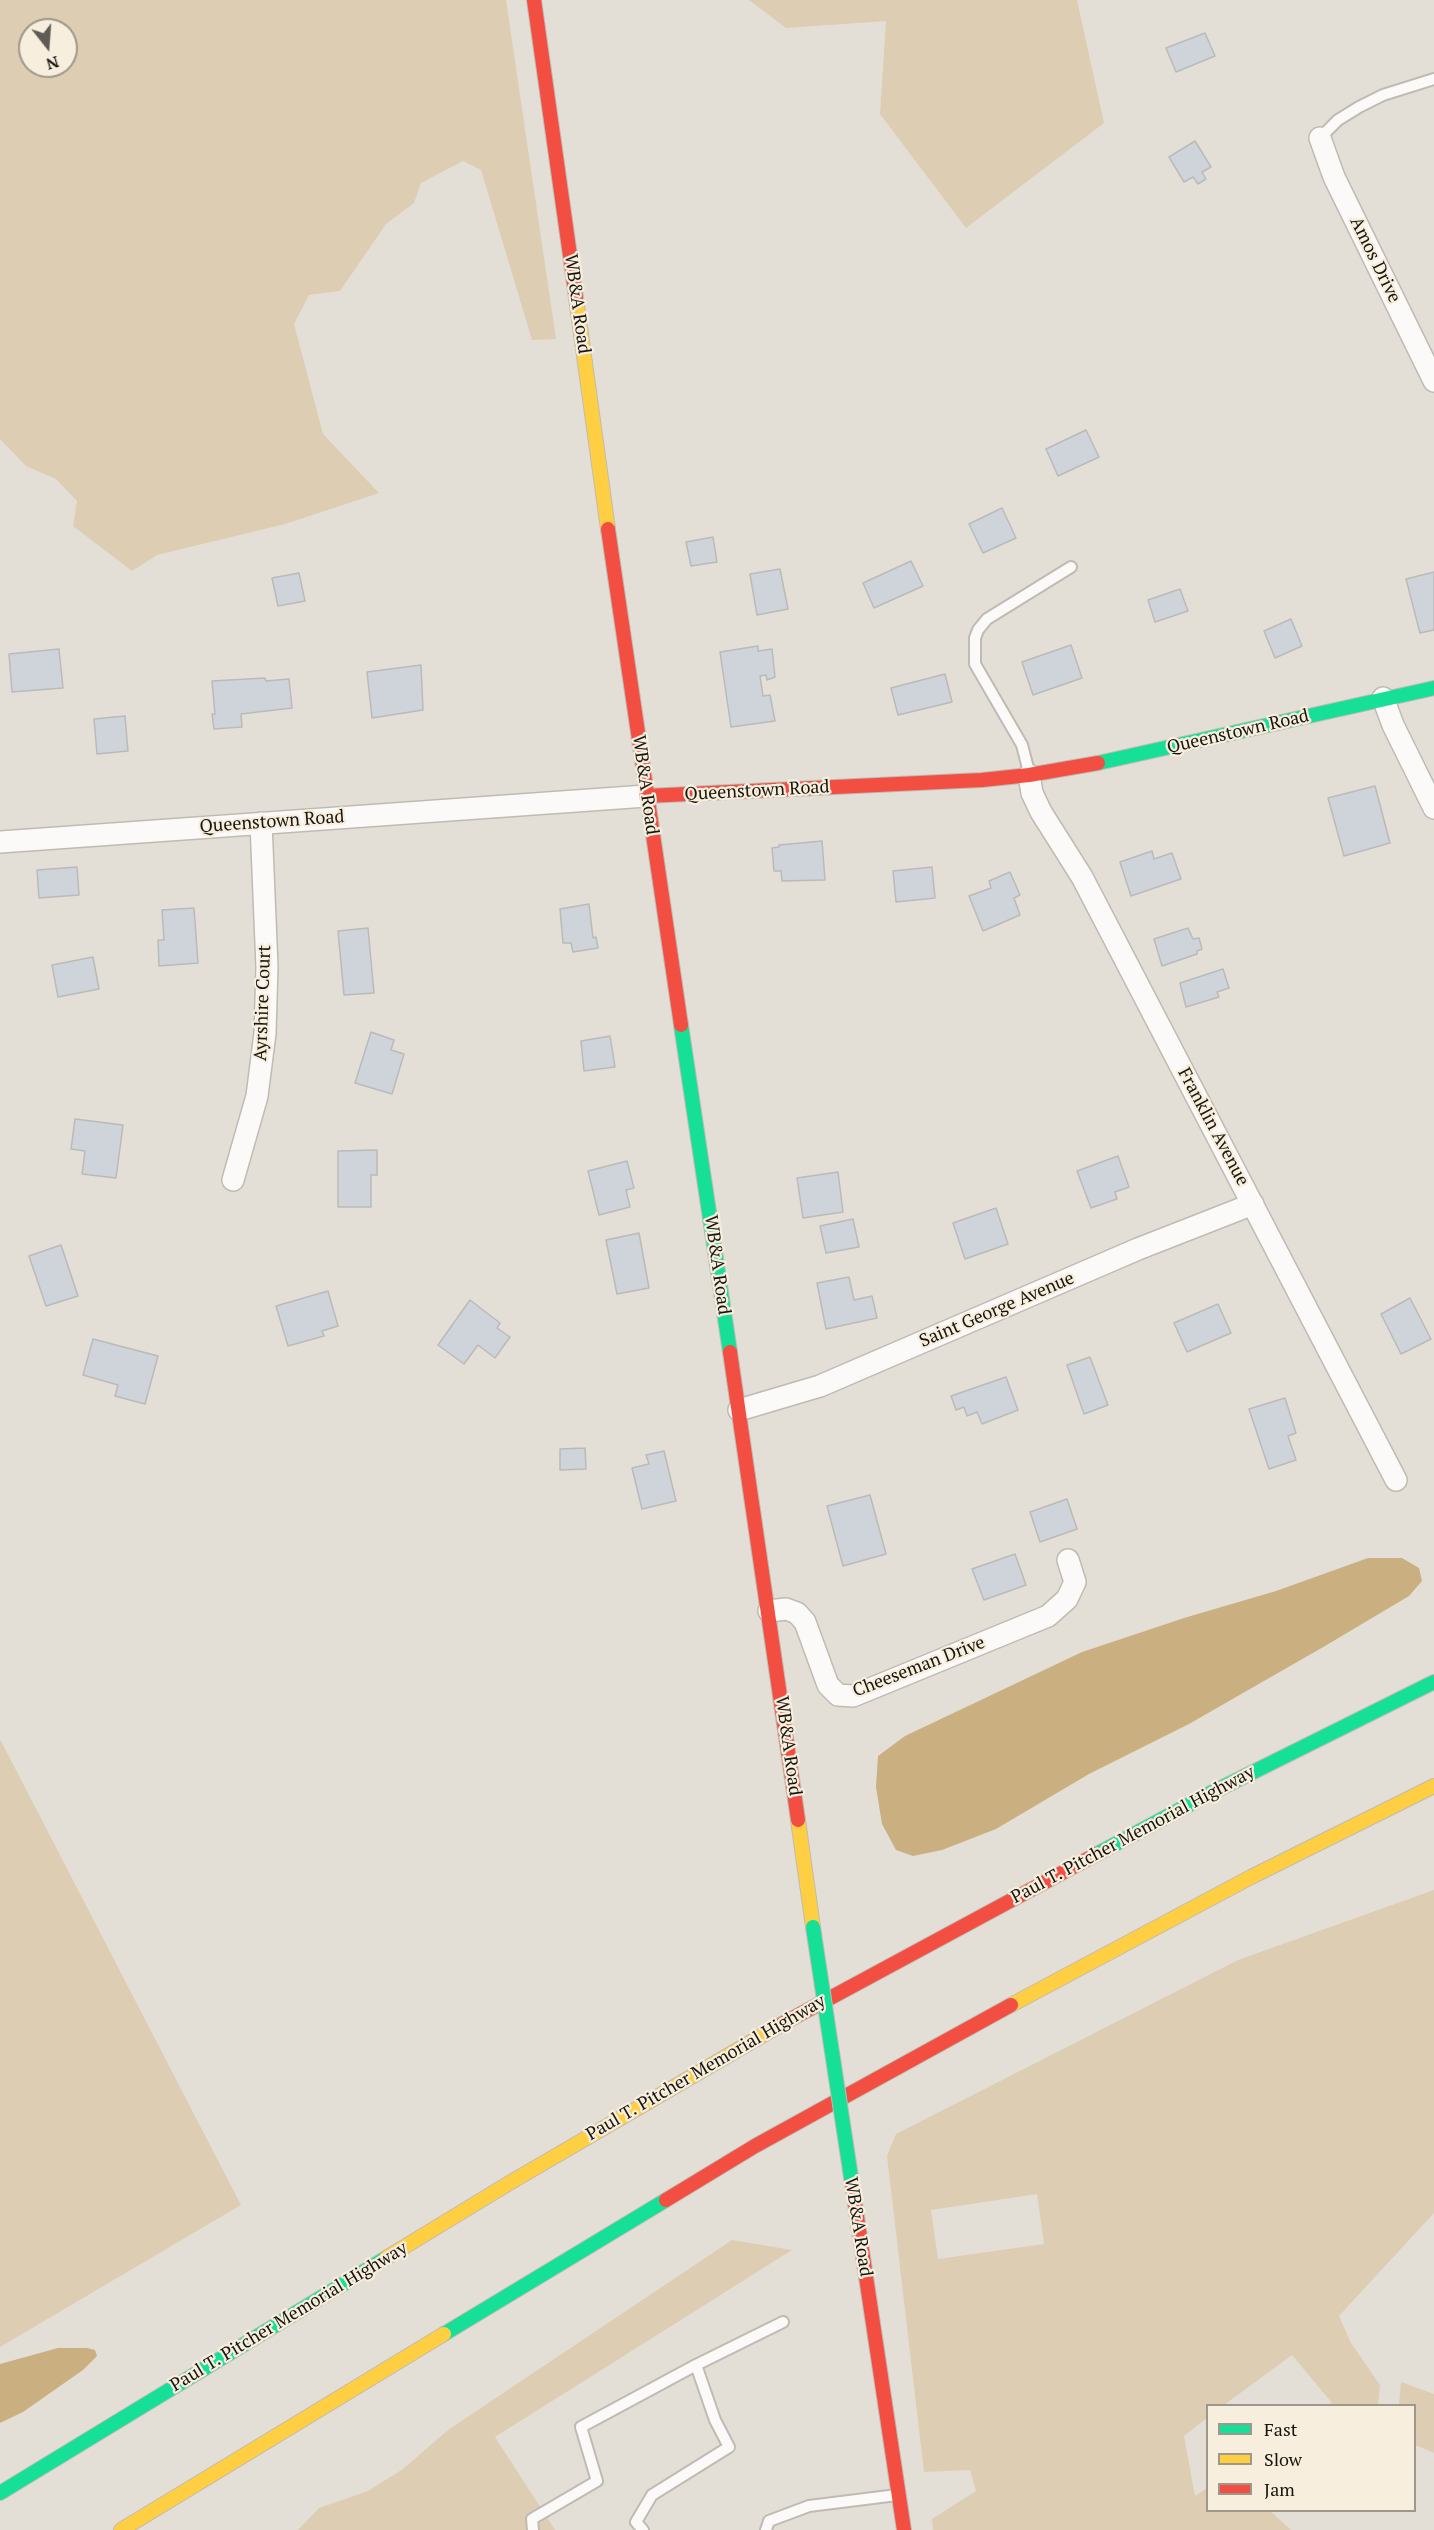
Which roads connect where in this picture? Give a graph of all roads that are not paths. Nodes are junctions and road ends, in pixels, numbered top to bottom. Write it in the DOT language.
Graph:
graph roads {
  1 [pos="534,0"];
  2 [pos="1434,79"];
  3 [pos="1320,138"];
  4 [pos="1434,381"];
  5 [pos="1071,567"];
  6 [pos="1434,688"];
  7 [pos="1383,698"];
  8 [pos="1029,775"];
  9 [pos="646,796"];
  10 [pos="1434,808"];
  11 [pos="261,823"];
  12 [pos="0,842"];
  13 [pos="233,1180"];
  14 [pos="1253,1204"];
  15 [pos="739,1410"];
  16 [pos="1396,1480"];
  17 [pos="1068,1560"];
  18 [pos="769,1611"];
  19 [pos="1434,1682"];
  20 [pos="1434,1786"];
  21 [pos="783,2322"];
  22 [pos="696,2364"];
  23 [pos="0,2493"];
  24 [pos="899,2495"];
  25 [pos="121,2530"];
  26 [pos="533,2530"];
  27 [pos="643,2530"];
  28 [pos="766,2530"];
  29 [pos="904,2530"];
  1 -- 9 [label="main road, WB&A Road"];
  2 -- 3 [label="lane"];
  3 -- 4 [label="street, Amos Drive"];
  5 -- 8 [label="lane"];
  6 -- 7 [label="main road, Queenstown Road"];
  7 -- 8 [label="main road, Queenstown Road"];
  7 -- 10 [label="street"];
  8 -- 9 [label="main road, Queenstown Road"];
  8 -- 14 [label="street, Franklin Avenue"];
  9 -- 11 [label="street, Queenstown Road"];
  9 -- 15 [label="main road, WB&A Road"];
  11 -- 12 [label="street, Queenstown Road"];
  11 -- 13 [label="street, Ayrshire Court"];
  14 -- 15 [label="street, Saint George Avenue"];
  14 -- 16 [label="street, Franklin Avenue"];
  15 -- 18 [label="main road, WB&A Road"];
  17 -- 18 [label="street, Cheeseman Drive"];
  18 -- 24 [label="main road, WB&A Road, bridge"];
  19 -- 23 [label="main road, Paul T. Pitcher Memorial Highway"];
  20 -- 25 [label="main road"];
  21 -- 22 [label="lane"];
  22 -- 26 [label="lane"];
  22 -- 27 [label="lane"];
  24 -- 28 [label="lane"];
  24 -- 29 [label="main road, WB&A Road"];
}
